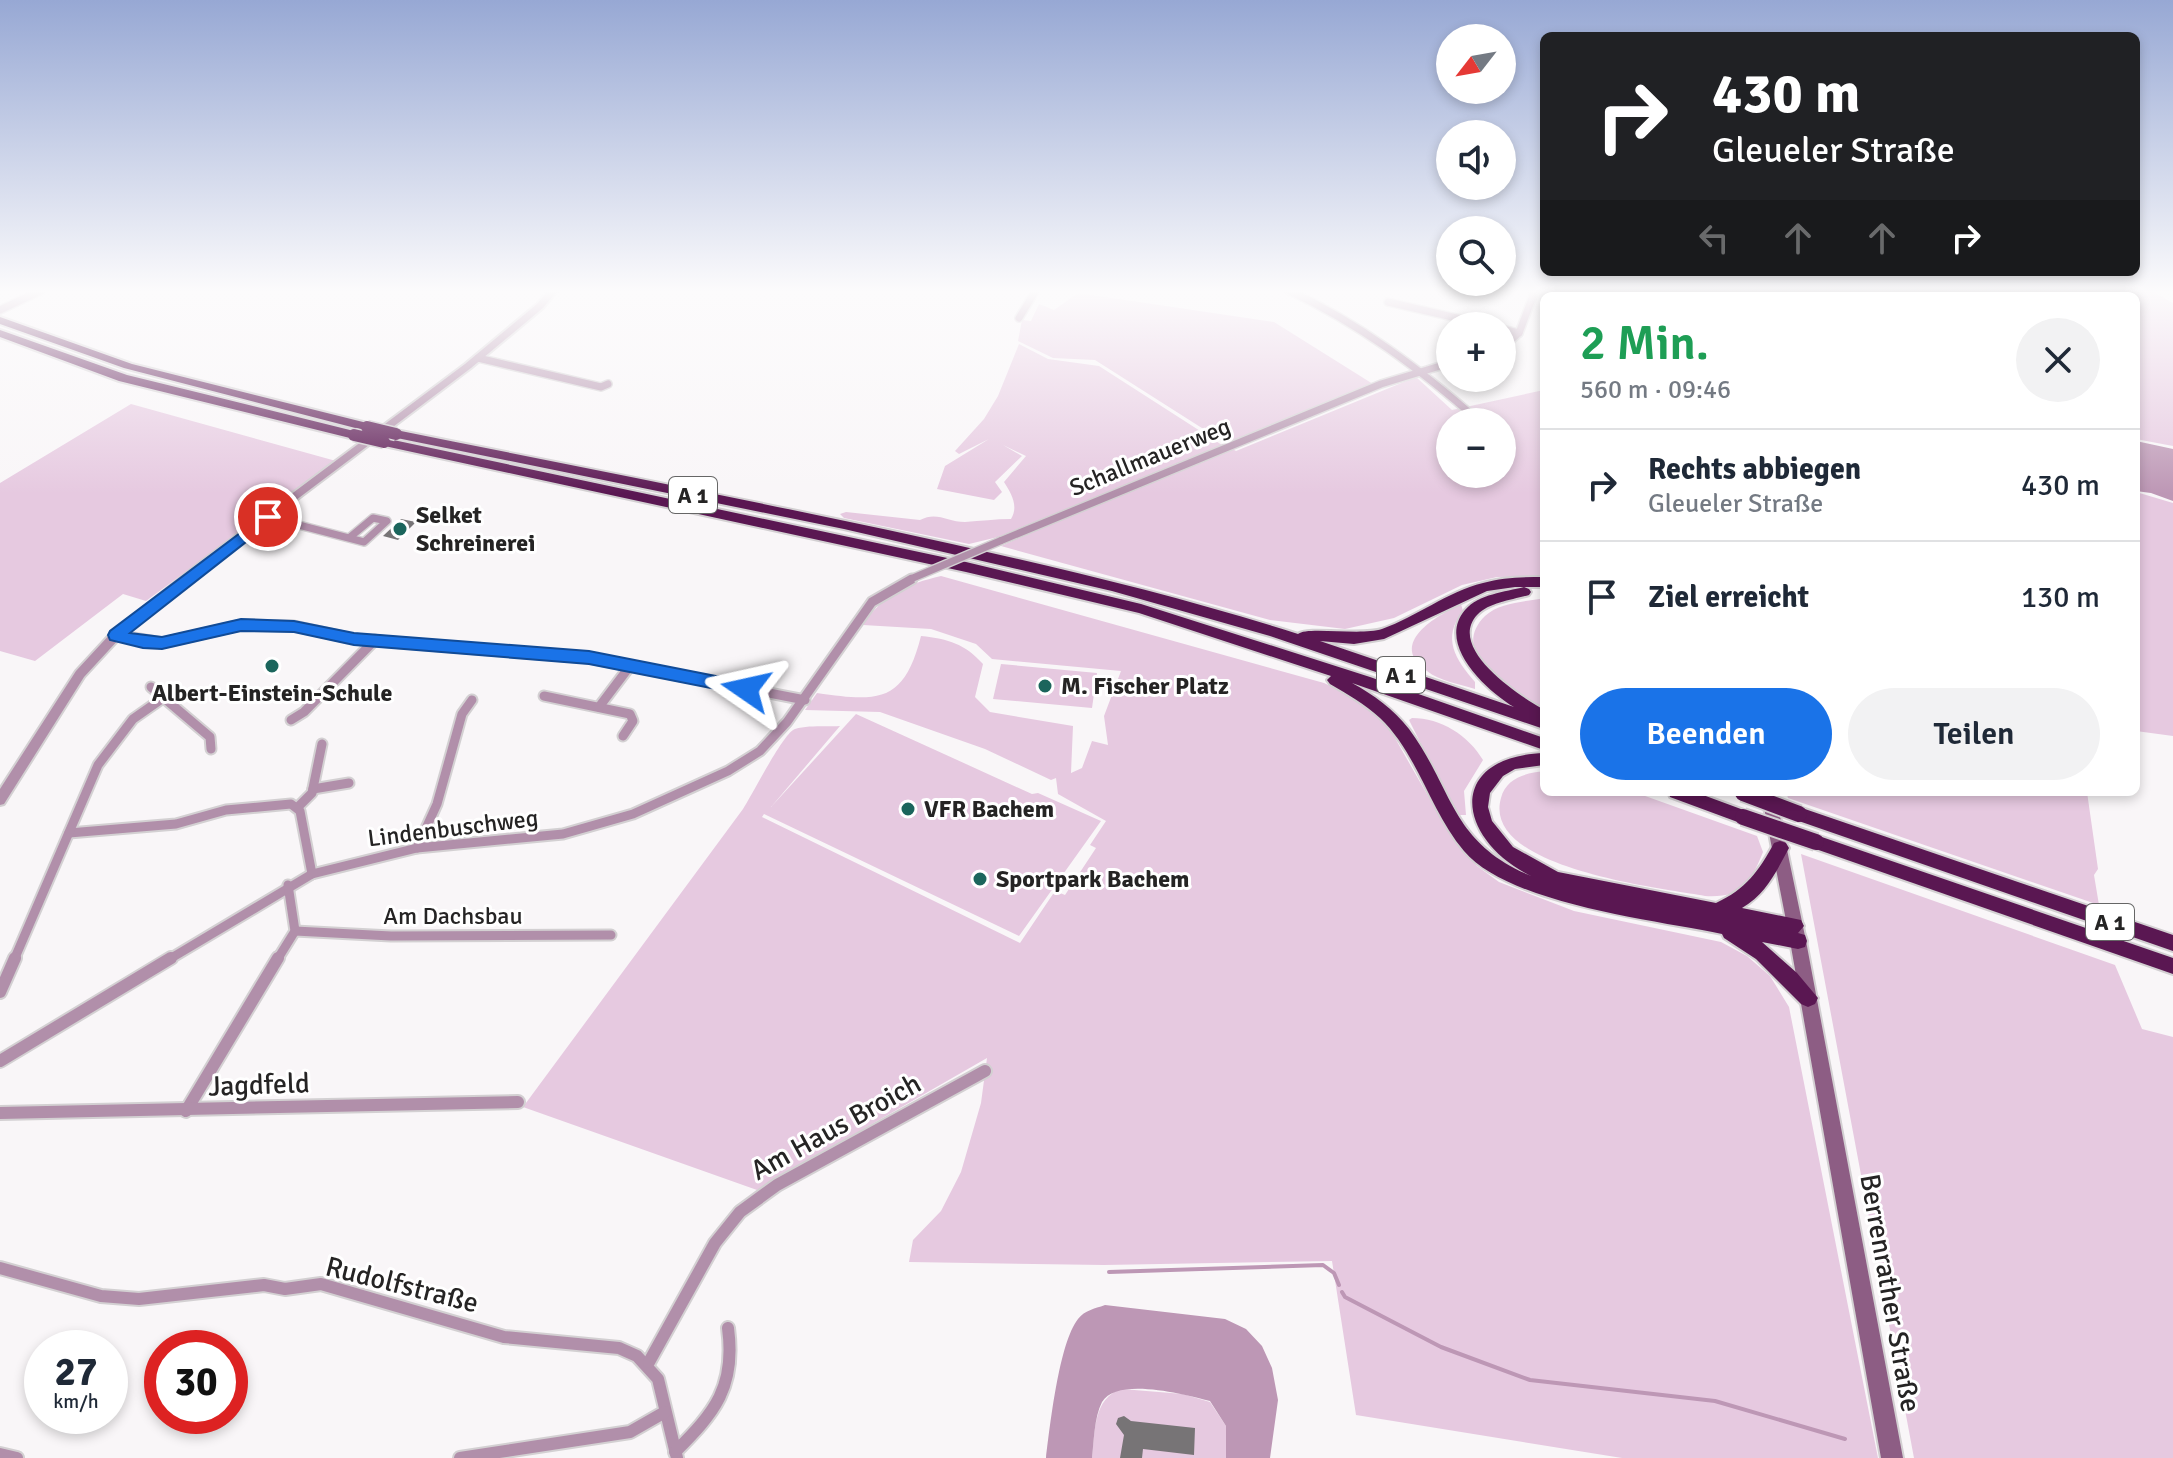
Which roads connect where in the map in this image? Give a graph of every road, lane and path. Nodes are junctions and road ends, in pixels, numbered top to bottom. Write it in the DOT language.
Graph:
graph roads {
  1 [pos="68,358"];
  2 [pos="106,358"];
  3 [pos="478,358"];
  4 [pos="1404,358"];
  5 [pos="1436,367"];
  6 [pos="1422,371"];
  7 [pos="608,384"];
  8 [pos="1464,408"];
  9 [pos="393,429"];
  10 [pos="268,517"];
  11 [pos="349,538"];
  12 [pos="1540,582"];
  13 [pos="1540,592"];
  14 [pos="872,602"];
  15 [pos="1258,627"];
  16 [pos="116,635"];
  17 [pos="375,640"];
  18 [pos="1265,648"];
  19 [pos="630,666"];
  20 [pos="151,687"];
  21 [pos="544,696"];
  22 [pos="163,698"];
  23 [pos="472,700"];
  24 [pos="805,700"];
  25 [pos="599,707"];
  26 [pos="1540,714"];
  27 [pos="291,720"];
  28 [pos="1540,722"];
  29 [pos="623,736"];
  30 [pos="1540,743"];
  31 [pos="322,744"];
  32 [pos="211,749"];
  33 [pos="1540,760"];
  34 [pos="349,783"];
  35 [pos="313,789"];
  36 [pos="1687,796"];
  37 [pos="1749,796"];
  38 [pos="1769,796"];
  39 [pos="0,800"];
  40 [pos="298,807"];
  41 [pos="69,833"];
  42 [pos="417,848"];
  43 [pos="1780,848"];
  44 [pos="312,874"];
  45 [pos="288,885"];
  46 [pos="1715,916"];
  47 [pos="295,931"];
  48 [pos="1797,933"];
  49 [pos="611,935"];
  50 [pos="2173,943"];
  51 [pos="2173,966"];
  52 [pos="0,992"];
  53 [pos="1808,998"];
  54 [pos="0,1061"];
  55 [pos="985,1071"];
  56 [pos="518,1102"];
  57 [pos="186,1111"];
  58 [pos="0,1113"];
  59 [pos="0,1268"];
  60 [pos="728,1328"];
  61 [pos="649,1362"];
  62 [pos="665,1412"];
  63 [pos="0,1454"];
  64 [pos="676,1455"];
  65 [pos="17,1458"];
  66 [pos="460,1458"];
  67 [pos="1892,1458"];
  1 -- 18 [label="highway, A 1, bridge"];
  2 -- 9 [label="highway, A 1, bridge"];
  3 -- 7 [label="street"];
  3 -- 9 [label="street"];
  4 -- 6 [label="street"];
  5 -- 6 [label="street, Schallmauerweg"];
  6 -- 8 [label="street"];
  6 -- 14 [label="street, Schallmauerweg, bridge"];
  9 -- 10 [label="street"];
  9 -- 15 [label="highway, A 1"];
  10 -- 11 [label="street"];
  10 -- 16 [label="street"];
  12 -- 15 [label="highway"];
  13 -- 26 [label="highway"];
  14 -- 24 [label="street, Lindenbuschweg"];
  15 -- 28 [label="highway, A 1"];
  16 -- 17 [label="street"];
  16 -- 39 [label="street"];
  17 -- 19 [label="street"];
  17 -- 27 [label="street"];
  18 -- 30 [label="highway, A 1"];
  18 -- 46 [label="highway"];
  19 -- 24 [label="street"];
  19 -- 25 [label="street"];
  20 -- 22 [label="street"];
  21 -- 25 [label="street"];
  22 -- 32 [label="street"];
  22 -- 41 [label="street"];
  23 -- 42 [label="street"];
  24 -- 42 [label="street, Lindenbuschweg"];
  25 -- 29 [label="street"];
  31 -- 35 [label="street"];
  33 -- 46 [label="highway"];
  34 -- 35 [label="street"];
  35 -- 40 [label="street"];
  36 -- 51 [label="highway, A 1, bridge"];
  37 -- 50 [label="highway, A 1, bridge"];
  38 -- 43 [label="main road, Berrenrather Straße"];
  40 -- 41 [label="street"];
  40 -- 44 [label="street"];
  41 -- 52 [label="street"];
  42 -- 44 [label="street, Lindenbuschweg"];
  43 -- 46 [label="highway"];
  43 -- 48 [label="main road, Berrenrather Straße"];
  44 -- 45 [label="street, Lindenbuschweg"];
  45 -- 47 [label="street"];
  45 -- 54 [label="street, Lindenbuschweg"];
  46 -- 48 [label="highway"];
  46 -- 53 [label="highway"];
  47 -- 49 [label="street, Am Dachsbau"];
  47 -- 57 [label="street"];
  48 -- 53 [label="main road, Berrenrather Straße"];
  53 -- 67 [label="main road, Berrenrather Straße"];
  55 -- 61 [label="street, Am Haus Broich"];
  56 -- 57 [label="street, Jagdfeld"];
  57 -- 58 [label="street, Jagdfeld"];
  59 -- 61 [label="street, Rudolfstraße"];
  60 -- 64 [label="street"];
  61 -- 62 [label="street"];
  62 -- 64 [label="street"];
  62 -- 66 [label="street"];
  63 -- 65 [label="street"];
}
